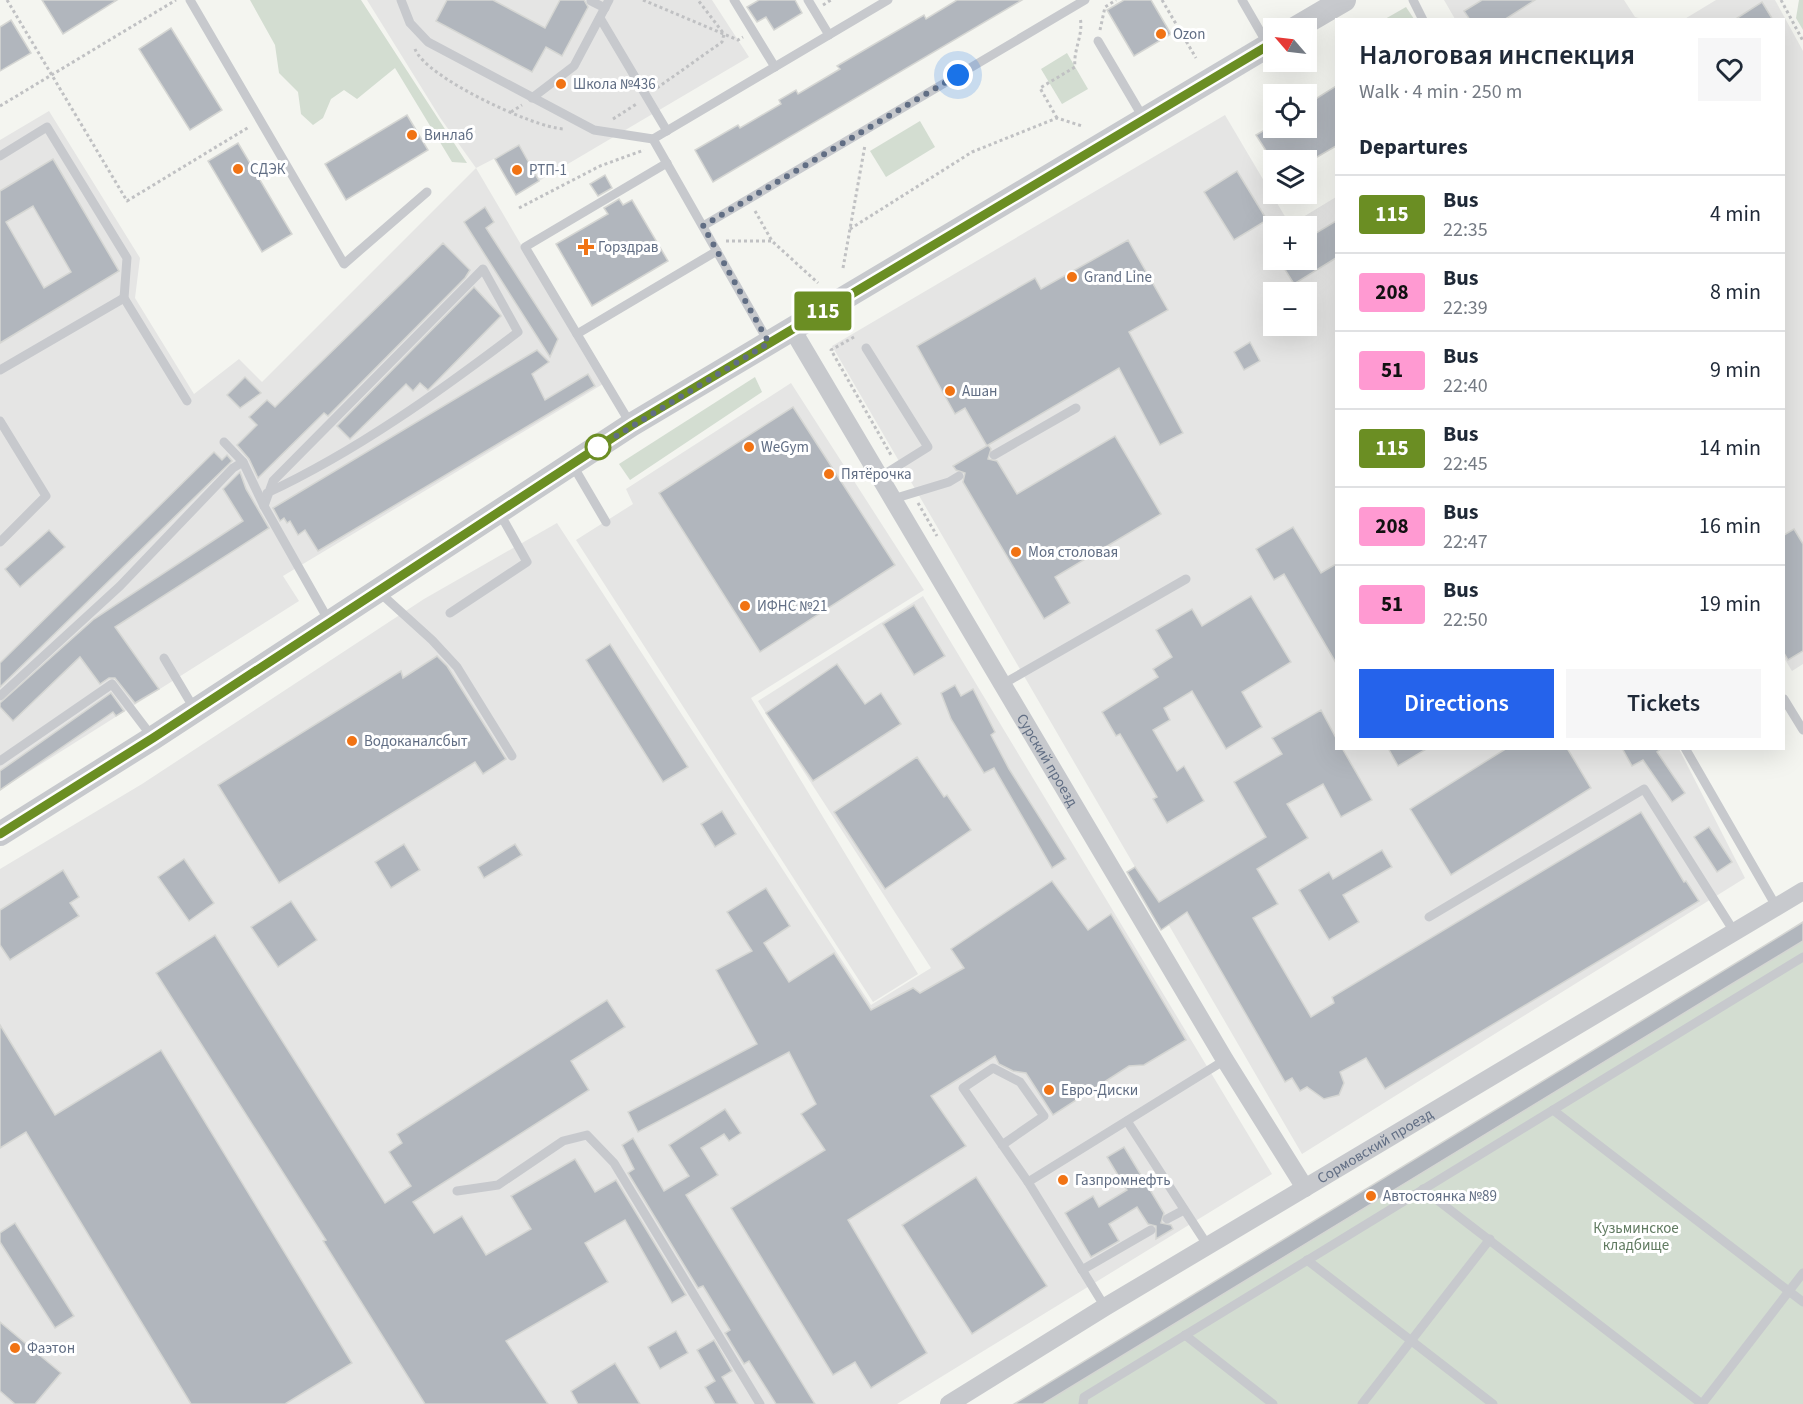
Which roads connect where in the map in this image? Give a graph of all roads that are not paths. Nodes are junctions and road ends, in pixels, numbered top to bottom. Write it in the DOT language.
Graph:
graph roads {
  1 [pos="190,0"];
  2 [pos="401,0"];
  3 [pos="734,0"];
  4 [pos="808,0"];
  5 [pos="888,0"];
  6 [pos="1242,0"];
  7 [pos="1344,0"];
  8 [pos="1413,0"];
  9 [pos="591,1"];
  10 [pos="1082,2"];
  11 [pos="607,4"];
  12 [pos="600,18"];
  13 [pos="1313,18"];
  14 [pos="1422,18"];
  15 [pos="1263,31"];
  16 [pos="829,35"];
  17 [pos="1098,40"];
  18 [pos="1263,48"];
  19 [pos="775,67"];
  20 [pos="532,98"];
  21 [pos="1144,119"];
  22 [pos="667,130"];
  23 [pos="654,141"];
  24 [pos="0,156"];
  25 [pos="667,163"];
  26 [pos="427,192"];
  27 [pos="703,226"];
  28 [pos="717,251"];
  29 [pos="124,298"];
  30 [pos="792,329"];
  31 [pos="577,334"];
  32 [pos="769,343"];
  33 [pos="866,348"];
  34 [pos="0,370"];
  35 [pos="187,401"];
  36 [pos="1076,408"];
  37 [pos="0,421"];
  38 [pos="632,425"];
  39 [pos="224,442"];
  40 [pos="994,455"];
  41 [pos="243,462"];
  42 [pos="572,464"];
  43 [pos="959,476"];
  44 [pos="880,477"];
  45 [pos="267,494"];
  46 [pos="893,499"];
  47 [pos="264,506"];
  48 [pos="499,512"];
  49 [pos="606,522"];
  50 [pos="0,542"];
  51 [pos="1185,579"];
  52 [pos="377,591"];
  53 [pos="450,613"];
  54 [pos="329,621"];
  55 [pos="164,658"];
  56 [pos="1003,684"];
  57 [pos="0,696"];
  58 [pos="1785,701"];
  59 [pos="195,710"];
  60 [pos="1803,730"];
  61 [pos="153,738"];
  62 [pos="1686,750"];
  63 [pos="512,756"];
  64 [pos="0,762"];
  65 [pos="0,834"];
  66 [pos="1803,891"];
  67 [pos="1776,906"];
  68 [pos="1429,917"];
  69 [pos="1735,933"];
  70 [pos="1803,957"];
  71 [pos="1226,1060"];
  72 [pos="1553,1110"];
  73 [pos="1127,1121"];
  74 [pos="1002,1145"];
  75 [pos="1028,1182"];
  76 [pos="1305,1188"];
  77 [pos="1424,1189"];
  78 [pos="457,1191"];
  79 [pos="1184,1210"];
  80 [pos="1167,1219"];
  81 [pos="1151,1230"];
  82 [pos="1490,1239"];
  83 [pos="1208,1246"];
  84 [pos="1307,1260"];
  85 [pos="1082,1270"];
  86 [pos="1803,1273"];
  87 [pos="1789,1291"];
  88 [pos="1803,1302"];
  89 [pos="1105,1307"];
  90 [pos="1185,1335"];
  91 [pos="1412,1341"];
  92 [pos="760,1404"];
  93 [pos="949,1404"];
  94 [pos="1083,1404"];
  95 [pos="1273,1404"];
  96 [pos="1362,1404"];
  97 [pos="1493,1404"];
  98 [pos="1702,1404"];
  1 -- 26 [label="lane"];
  2 -- 20 [label="lane"];
  3 -- 19 [label="lane"];
  4 -- 16 [label="lane"];
  5 -- 16 [label="lane"];
  6 -- 15 [label="lane"];
  7 -- 13 [label="street"];
  8 -- 14 [label="lane"];
  9 -- 11 [label="lane"];
  10 -- 27 [label="lane"];
  11 -- 12 [label="lane"];
  12 -- 20 [label="lane"];
  12 -- 22 [label="lane"];
  16 -- 19 [label="lane"];
  17 -- 21 [label="lane"];
  18 -- 21 [label="street"];
  19 -- 22 [label="lane"];
  20 -- 23 [label="lane"];
  21 -- 30 [label="street"];
  22 -- 23 [label="lane"];
  23 -- 25 [label="lane"];
  24 -- 29 [label="lane"];
  25 -- 27 [label="lane"];
  25 -- 31 [label="lane"];
  27 -- 28 [label="lane"];
  28 -- 31 [label="lane"];
  28 -- 32 [label="lane"];
  29 -- 34 [label="lane"];
  29 -- 35 [label="lane"];
  30 -- 32 [label="street"];
  30 -- 44 [label="street, Сурский проезд"];
  31 -- 38 [label="lane"];
  32 -- 38 [label="street"];
  33 -- 44 [label="lane"];
  36 -- 40 [label="lane"];
  37 -- 50 [label="lane"];
  38 -- 42 [label="street"];
  39 -- 41 [label="lane"];
  41 -- 47 [label="lane"];
  41 -- 57 [label="lane"];
  42 -- 48 [label="street"];
  42 -- 49 [label="lane"];
  43 -- 46 [label="lane"];
  44 -- 46 [label="street, Сурский проезд"];
  45 -- 45 [label="lane"];
  45 -- 47 [label="lane"];
  46 -- 56 [label="street, Сурский проезд"];
  47 -- 54 [label="lane"];
  48 -- 52 [label="street"];
  48 -- 53 [label="lane"];
  51 -- 56 [label="lane"];
  52 -- 54 [label="street"];
  52 -- 63 [label="lane"];
  54 -- 59 [label="street"];
  55 -- 59 [label="lane"];
  56 -- 71 [label="street, Сурский проезд"];
  58 -- 60 [label="lane"];
  59 -- 61 [label="street"];
  61 -- 64 [label="lane"];
  61 -- 65 [label="street"];
  62 -- 67 [label="lane"];
  66 -- 67 [label="street, Сормовский проезд"];
  67 -- 69 [label="street, Сормовский проезд"];
  68 -- 69 [label="lane"];
  69 -- 76 [label="street, Сормовский проезд"];
  70 -- 72 [label="lane"];
  71 -- 73 [label="lane"];
  71 -- 76 [label="street, Сурский проезд"];
  72 -- 77 [label="lane"];
  72 -- 87 [label="lane"];
  73 -- 75 [label="lane"];
  73 -- 79 [label="lane"];
  74 -- 74 [label="lane"];
  74 -- 75 [label="lane"];
  75 -- 85 [label="lane"];
  76 -- 83 [label="street, Сормовский проезд"];
  77 -- 82 [label="lane"];
  77 -- 84 [label="lane"];
  78 -- 92 [label="lane"];
  79 -- 80 [label="lane"];
  79 -- 83 [label="lane"];
  81 -- 85 [label="lane"];
  82 -- 91 [label="lane"];
  82 -- 98 [label="lane"];
  83 -- 89 [label="street, Сормовский проезд"];
  84 -- 90 [label="lane"];
  84 -- 91 [label="lane"];
  85 -- 89 [label="lane"];
  86 -- 87 [label="lane"];
  87 -- 88 [label="lane"];
  87 -- 98 [label="lane"];
  89 -- 93 [label="street, Сормовский проезд"];
  90 -- 94 [label="lane"];
  90 -- 95 [label="lane"];
  91 -- 96 [label="lane"];
  91 -- 97 [label="lane"];
}
